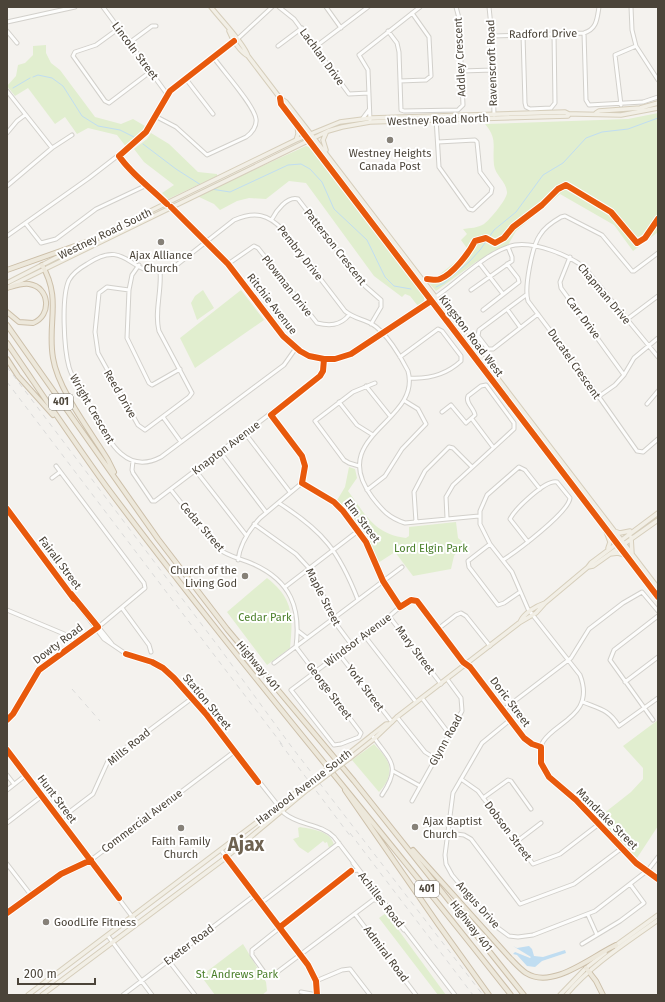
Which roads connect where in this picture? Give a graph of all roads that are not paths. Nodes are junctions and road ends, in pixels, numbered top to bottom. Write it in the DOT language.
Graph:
graph roads {
  1 [pos="75,7"];
  2 [pos="102,7"];
  3 [pos="211,7"];
  4 [pos="272,7"];
  5 [pos="279,7"];
  6 [pos="326,7"];
  7 [pos="368,7"];
  8 [pos="420,7"];
  9 [pos="456,7"];
  10 [pos="489,7"];
  11 [pos="599,7"];
  12 [pos="631,7"];
  13 [pos="412,13"];
  14 [pos="7,22"];
  15 [pos="156,26"];
  16 [pos="302,28"];
  17 [pos="341,28"];
  18 [pos="118,29"];
  19 [pos="7,31"];
  20 [pos="388,31"];
  21 [pos="584,33"];
  22 [pos="554,34"];
  23 [pos="523,35"];
  24 [pos="492,36"];
  25 [pos="236,40"];
  26 [pos="17,43"];
  27 [pos="129,43"];
  28 [pos="278,46"];
  29 [pos="636,46"];
  30 [pos="315,48"];
  31 [pos="214,58"];
  32 [pos="493,70"];
  33 [pos="462,71"];
  34 [pos="150,72"];
  35 [pos="186,79"];
  36 [pos="658,80"];
  37 [pos="400,81"];
  38 [pos="7,92"];
  39 [pos="369,93"];
  40 [pos="167,94"];
  41 [pos="658,97"];
  42 [pos="280,98"];
  43 [pos="658,103"];
  44 [pos="621,105"];
  45 [pos="369,108"];
  46 [pos="658,108"];
  47 [pos="596,113"];
  48 [pos="213,114"];
  49 [pos="25,115"];
  50 [pos="155,116"];
  51 [pos="494,116"];
  52 [pos="362,118"];
  53 [pos="436,118"];
  54 [pos="370,120"];
  55 [pos="296,123"];
  56 [pos="328,131"];
  57 [pos="7,133"];
  58 [pos="311,133"];
  59 [pos="72,135"];
  60 [pos="306,136"];
  61 [pos="314,138"];
  62 [pos="296,140"];
  63 [pos="309,140"];
  64 [pos="438,142"];
  65 [pos="52,148"];
  66 [pos="327,154"];
  67 [pos="119,156"];
  68 [pos="147,185"];
  69 [pos="7,186"];
  70 [pos="167,204"];
  71 [pos="171,207"];
  72 [pos="272,219"];
  73 [pos="26,224"];
  74 [pos="7,236"];
  75 [pos="90,241"];
  76 [pos="205,242"];
  77 [pos="535,246"];
  78 [pos="508,247"];
  79 [pos="658,253"];
  80 [pos="570,257"];
  81 [pos="228,264"];
  82 [pos="480,264"];
  83 [pos="508,264"];
  84 [pos="139,265"];
  85 [pos="43,267"];
  86 [pos="7,270"];
  87 [pos="160,271"];
  88 [pos="489,276"];
  89 [pos="7,283"];
  90 [pos="7,288"];
  91 [pos="129,290"];
  92 [pos="471,290"];
  93 [pos="503,294"];
  94 [pos="526,295"];
  95 [pos="658,296"];
  96 [pos="436,297"];
  97 [pos="431,301"];
  98 [pos="507,309"];
  99 [pos="483,310"];
  100 [pos="7,312"];
  101 [pos="538,314"];
  102 [pos="349,315"];
  103 [pos="626,320"];
  104 [pos="371,324"];
  105 [pos="7,325"];
  106 [pos="520,327"];
  107 [pos="383,334"];
  108 [pos="658,338"];
  109 [pos="7,343"];
  110 [pos="648,346"];
  111 [pos="296,348"];
  112 [pos="400,357"];
  113 [pos="658,357"];
  114 [pos="7,359"];
  115 [pos="324,359"];
  116 [pos="180,369"];
  117 [pos="624,375"];
  118 [pos="410,378"];
  119 [pos="375,383"];
  120 [pos="366,386"];
  121 [pos="658,392"];
  122 [pos="598,397"];
  123 [pos="404,401"];
  124 [pos="339,402"];
  125 [pos="647,404"];
  126 [pos="442,412"];
  127 [pos="271,415"];
  128 [pos="390,416"];
  129 [pos="162,417"];
  130 [pos="472,418"];
  131 [pos="245,433"];
  132 [pos="372,435"];
  133 [pos="71,437"];
  134 [pos="658,439"];
  135 [pos="181,442"];
  136 [pos="493,446"];
  137 [pos="221,453"];
  138 [pos="133,461"];
  139 [pos="56,466"];
  140 [pos="359,466"];
  141 [pos="472,466"];
  142 [pos="196,471"];
  143 [pos="60,472"];
  144 [pos="52,478"];
  145 [pos="116,478"];
  146 [pos="302,483"];
  147 [pos="540,489"];
  148 [pos="170,490"];
  149 [pos="367,490"];
  150 [pos="290,492"];
  151 [pos="279,503"];
  152 [pos="7,509"];
  153 [pos="266,512"];
  154 [pos="658,513"];
  155 [pos="479,516"];
  156 [pos="447,518"];
  157 [pos="658,520"];
  158 [pos="416,522"];
  159 [pos="254,524"];
  160 [pos="605,528"];
  161 [pos="633,530"];
  162 [pos="358,531"];
  163 [pos="614,531"];
  164 [pos="246,535"];
  165 [pos="631,537"];
  166 [pos="528,542"];
  167 [pos="622,542"];
  168 [pos="616,543"];
  169 [pos="490,544"];
  170 [pos="619,547"];
  171 [pos="334,550"];
  172 [pos="607,550"];
  173 [pos="609,555"];
  174 [pos="633,555"];
  175 [pos="626,556"];
  176 [pos="238,560"];
  177 [pos="503,560"];
  178 [pos="402,567"];
  179 [pos="588,567"];
  180 [pos="309,568"];
  181 [pos="383,581"];
  182 [pos="285,587"];
  183 [pos="658,588"];
  184 [pos="520,592"];
  185 [pos="658,597"];
  186 [pos="358,600"];
  187 [pos="400,607"];
  188 [pos="122,608"];
  189 [pos="7,610"];
  190 [pos="658,611"];
  191 [pos="531,613"];
  192 [pos="389,616"];
  193 [pos="658,616"];
  194 [pos="332,620"];
  195 [pos="97,628"];
  196 [pos="438,629"];
  197 [pos="298,631"];
  198 [pos="364,635"];
  199 [pos="307,638"];
  200 [pos="75,642"];
  201 [pos="351,644"];
  202 [pos="490,646"];
  203 [pos="296,647"];
  204 [pos="151,652"];
  205 [pos="339,654"];
  206 [pos="658,657"];
  207 [pos="568,661"];
  208 [pos="274,663"];
  209 [pos="466,664"];
  210 [pos="315,672"];
  211 [pos="447,679"];
  212 [pos="625,682"];
  213 [pos="441,684"];
  214 [pos="422,698"];
  215 [pos="658,698"];
  216 [pos="191,699"];
  217 [pos="416,702"];
  218 [pos="583,702"];
  219 [pos="644,708"];
  220 [pos="503,710"];
  221 [pos="397,717"];
  222 [pos="7,720"];
  223 [pos="510,720"];
  224 [pos="654,720"];
  225 [pos="390,723"];
  226 [pos="361,735"];
  227 [pos="450,735"];
  228 [pos="373,737"];
  229 [pos="541,748"];
  230 [pos="7,750"];
  231 [pos="235,752"];
  232 [pos="436,759"];
  233 [pos="393,771"];
  234 [pos="7,775"];
  235 [pos="26,775"];
  236 [pos="462,779"];
  237 [pos="14,784"];
  238 [pos="342,784"];
  239 [pos="420,786"];
  240 [pos="306,788"];
  241 [pos="7,790"];
  242 [pos="42,796"];
  243 [pos="382,796"];
  244 [pos="483,798"];
  245 [pos="412,801"];
  246 [pos="278,806"];
  247 [pos="531,809"];
  248 [pos="282,810"];
  249 [pos="60,819"];
  250 [pos="7,823"];
  251 [pos="541,824"];
  252 [pos="598,824"];
  253 [pos="395,831"];
  254 [pos="448,833"];
  255 [pos="516,842"];
  256 [pos="339,843"];
  257 [pos="622,848"];
  258 [pos="221,850"];
  259 [pos="658,856"];
  260 [pos="226,857"];
  261 [pos="91,860"];
  262 [pos="352,863"];
  263 [pos="7,864"];
  264 [pos="8,869"];
  265 [pos="358,870"];
  266 [pos="648,870"];
  267 [pos="351,871"];
  268 [pos="658,879"];
  269 [pos="630,884"];
  270 [pos="173,886"];
  271 [pos="178,892"];
  272 [pos="375,892"];
  273 [pos="31,895"];
  274 [pos="255,895"];
  275 [pos="373,900"];
  276 [pos="381,900"];
  277 [pos="261,903"];
  278 [pos="7,913"];
  279 [pos="355,914"];
  280 [pos="588,915"];
  281 [pos="658,915"];
  282 [pos="133,916"];
  283 [pos="658,920"];
  284 [pos="138,923"];
  285 [pos="280,927"];
  286 [pos="597,935"];
  287 [pos="108,936"];
  288 [pos="411,937"];
  289 [pos="112,942"];
  290 [pos="582,944"];
  291 [pos="616,945"];
  292 [pos="301,955"];
  293 [pos="169,960"];
  294 [pos="586,968"];
  295 [pos="589,972"];
  296 [pos="58,973"];
  297 [pos="62,980"];
  298 [pos="142,980"];
  299 [pos="316,981"];
  300 [pos="43,985"];
  301 [pos="301,992"];
  302 [pos="28,995"];
  303 [pos="33,995"];
  304 [pos="42,995"];
  305 [pos="123,995"];
  306 [pos="152,995"];
  307 [pos="195,995"];
  308 [pos="317,995"];
  309 [pos="370,995"];
  310 [pos="416,995"];
  311 [pos="455,995"];
  312 [pos="489,995"];
  313 [pos="511,995"];
  314 [pos="525,995"];
  315 [pos="560,995"];
  316 [pos="566,995"];
  317 [pos="603,995"];
  1 -- 14 [label="street"];
  2 -- 18 [label="street, Lincoln Street"];
  3 -- 25 [label="main road, Kingston Road West"];
  4 -- 25 [label="street"];
  5 -- 16 [label="street, Lachlan Drive"];
  6 -- 17 [label="street"];
  7 -- 17 [label="street"];
  8 -- 13 [label="street"];
  9 -- 33 [label="street, Addley Crescent"];
  10 -- 24 [label="street, Ravenscroft Road"];
  11 -- 21 [label="street, Radford Drive"];
  12 -- 29 [label="street"];
  13 -- 20 [label="street"];
  13 -- 37 [label="street"];
  15 -- 27 [label="street"];
  16 -- 28 [label="street"];
  16 -- 30 [label="street, Lachlan Drive"];
  17 -- 30 [label="street"];
  18 -- 27 [label="street, Lincoln Street"];
  18 -- 34 [label="street"];
  19 -- 26 [label="street"];
  20 -- 37 [label="street, Addley Crescent"];
  20 -- 39 [label="street"];
  21 -- 22 [label="street, Radford Drive"];
  21 -- 44 [label="street"];
  22 -- 23 [label="street, Radford Drive"];
  22 -- 23 [label="street"];
  23 -- 24 [label="street, Radford Drive"];
  24 -- 32 [label="street, Ravenscroft Road"];
  25 -- 31 [label="street"];
  25 -- 42 [label="main road, Kingston Road West"];
  27 -- 34 [label="street, Lincoln Street"];
  29 -- 36 [label="street"];
  29 -- 44 [label="street"];
  30 -- 39 [label="street, Lachlan Drive"];
  31 -- 35 [label="street"];
  31 -- 50 [label="street"];
  32 -- 33 [label="street"];
  32 -- 51 [label="street, Ravenscroft Road"];
  33 -- 37 [label="street, Addley Crescent"];
  34 -- 40 [label="street, Lincoln Street"];
  35 -- 40 [label="street"];
  35 -- 48 [label="street"];
  38 -- 49 [label="street"];
  39 -- 45 [label="street"];
  40 -- 50 [label="street"];
  41 -- 44 [label="street"];
  42 -- 55 [label="main road, Kingston Road West"];
  42 -- 58 [label="main road, Kingston Road West"];
  43 -- 47 [label="main road, Westney Road North"];
  45 -- 52 [label="street"];
  45 -- 54 [label="street"];
  46 -- 47 [label="main road, Westney Road North"];
  47 -- 51 [label="main road, Westney Road North"];
  49 -- 57 [label="street"];
  49 -- 65 [label="street"];
  50 -- 67 [label="street"];
  51 -- 53 [label="main road, Westney Road North"];
  52 -- 54 [label="main road, Westney Road North"];
  52 -- 58 [label="main road, Westney Road North"];
  53 -- 54 [label="main road, Westney Road North"];
  53 -- 64 [label="street"];
  54 -- 56 [label="main road, Westney Road North"];
  55 -- 60 [label="main road, Kingston Road West"];
  55 -- 62 [label="main road"];
  56 -- 61 [label="main road, Westney Road North"];
  56 -- 66 [label="main road"];
  58 -- 60 [label="main road, Westney Road South"];
  58 -- 61 [label="main road, Kingston Road West"];
  59 -- 65 [label="street"];
  60 -- 62 [label="main road, Westney Road South"];
  60 -- 63 [label="main road, Kingston Road West"];
  61 -- 63 [label="main road, Westney Road North"];
  61 -- 66 [label="main road, Kingston Road West"];
  62 -- 70 [label="main road, Westney Road South"];
  63 -- 71 [label="main road, Westney Road South"];
  63 -- 97 [label="main road, Kingston Road West"];
  64 -- 64 [label="street"];
  65 -- 69 [label="street"];
  66 -- 96 [label="main road, Kingston Road West"];
  67 -- 68 [label="street, Ritchie Avenue"];
  67 -- 73 [label="street"];
  68 -- 70 [label="street, Ritchie Avenue"];
  68 -- 73 [label="street"];
  70 -- 71 [label="street, Ritchie Avenue"];
  70 -- 75 [label="main road, Westney Road South"];
  71 -- 76 [label="street, Ritchie Avenue"];
  71 -- 85 [label="main road, Westney Road South"];
  72 -- 76 [label="street, Pembry Drive"];
  72 -- 102 [label="street, Pembry Drive"];
  72 -- 104 [label="street, Patterson Crescent"];
  73 -- 74 [label="street"];
  75 -- 85 [label="main road, Westney Road South"];
  75 -- 86 [label="highway"];
  76 -- 81 [label="street, Ritchie Avenue"];
  76 -- 87 [label="street"];
  77 -- 78 [label="street, Chapman Drive"];
  77 -- 79 [label="street"];
  77 -- 80 [label="street, Chapman Drive"];
  77 -- 94 [label="street"];
  78 -- 82 [label="street, Chapman Drive"];
  78 -- 83 [label="street"];
  80 -- 103 [label="street, Chapman Drive"];
  80 -- 117 [label="street, Carr Drive"];
  81 -- 102 [label="street, Plowman Drive"];
  81 -- 111 [label="street, Ritchie Avenue"];
  82 -- 88 [label="street"];
  82 -- 96 [label="street, Chapman Drive"];
  83 -- 88 [label="street"];
  83 -- 93 [label="street"];
  84 -- 87 [label="street, Wright Crescent"];
  84 -- 91 [label="street"];
  84 -- 138 [label="street, Wright Crescent"];
  85 -- 89 [label="main road, Westney Road South"];
  85 -- 90 [label="main road, Westney Road South"];
  85 -- 145 [label="highway"];
  87 -- 116 [label="street, Reed Drive"];
  88 -- 92 [label="street"];
  88 -- 93 [label="street"];
  90 -- 100 [label="highway"];
  91 -- 116 [label="street"];
  91 -- 129 [label="street, Reed Drive"];
  93 -- 99 [label="street"];
  94 -- 98 [label="street"];
  94 -- 101 [label="street, Ducatel Crescent"];
  95 -- 103 [label="street"];
  96 -- 97 [label="street, Ritchie Avenue"];
  96 -- 163 [label="main road, Kingston Road West"];
  97 -- 107 [label="street, Ritchie Avenue"];
  97 -- 160 [label="main road, Kingston Road West"];
  98 -- 106 [label="street"];
  98 -- 106 [label="street"];
  101 -- 106 [label="street"];
  101 -- 122 [label="street, Ducatel Crescent"];
  102 -- 104 [label="street, Pembry Drive"];
  103 -- 110 [label="street, Chapman Drive"];
  104 -- 107 [label="street, Pembry Drive"];
  105 -- 145 [label="highway, Highway 401 / 401"];
  107 -- 112 [label="street, Pembry Drive"];
  107 -- 115 [label="street, Ritchie Avenue"];
  108 -- 110 [label="street"];
  109 -- 133 [label="highway, Highway 401 / 401"];
  110 -- 113 [label="street, Chapman Drive"];
  110 -- 117 [label="street"];
  111 -- 115 [label="street, Ritchie Avenue"];
  111 -- 135 [label="street"];
  112 -- 118 [label="street, Pembry Drive"];
  112 -- 118 [label="street"];
  114 -- 133 [label="highway"];
  115 -- 127 [label="street, Knapton Avenue"];
  116 -- 129 [label="street, Reed Drive"];
  117 -- 122 [label="street"];
  118 -- 123 [label="street"];
  119 -- 120 [label="street"];
  120 -- 124 [label="street"];
  120 -- 128 [label="street"];
  121 -- 125 [label="street"];
  122 -- 134 [label="street, Ducatel Crescent"];
  123 -- 128 [label="street"];
  123 -- 149 [label="street"];
  124 -- 132 [label="street"];
  124 -- 140 [label="street"];
  126 -- 130 [label="street"];
  127 -- 131 [label="street, Knapton Avenue"];
  127 -- 146 [label="street"];
  128 -- 132 [label="street"];
  129 -- 135 [label="street"];
  130 -- 136 [label="street"];
  130 -- 136 [label="street"];
  131 -- 137 [label="street, Knapton Avenue"];
  131 -- 150 [label="street"];
  132 -- 140 [label="street"];
  133 -- 238 [label="highway, Highway 401 / 401"];
  135 -- 138 [label="street"];
  136 -- 141 [label="street"];
  137 -- 142 [label="street, Knapton Avenue"];
  137 -- 153 [label="street"];
  138 -- 148 [label="street, Knapton Avenue"];
  139 -- 143 [label="street"];
  140 -- 149 [label="street"];
  141 -- 156 [label="street"];
  141 -- 158 [label="street"];
  142 -- 148 [label="street, Knapton Avenue"];
  142 -- 164 [label="street"];
  143 -- 144 [label="street"];
  143 -- 188 [label="street"];
  145 -- 253 [label="highway, Highway 401 / 401"];
  146 -- 150 [label="street"];
  146 -- 162 [label="street, Elm Street"];
  147 -- 155 [label="street"];
  147 -- 166 [label="street"];
  147 -- 166 [label="street"];
  148 -- 176 [label="street, Cedar Street"];
  149 -- 158 [label="street"];
  150 -- 151 [label="street"];
  151 -- 153 [label="street"];
  151 -- 171 [label="street"];
  152 -- 195 [label="street, Fairall Street"];
  153 -- 159 [label="street"];
  154 -- 161 [label="main road"];
  155 -- 156 [label="street"];
  155 -- 169 [label="street"];
  156 -- 158 [label="street"];
  157 -- 165 [label="main road"];
  159 -- 164 [label="street"];
  159 -- 180 [label="street, Maple Street"];
  160 -- 168 [label="main road, Kingston Road West"];
  160 -- 172 [label="main road"];
  161 -- 163 [label="main road"];
  161 -- 167 [label="main road"];
  162 -- 171 [label="street"];
  162 -- 181 [label="street, Elm Street"];
  163 -- 167 [label="main road, Kingston Road West"];
  164 -- 176 [label="street"];
  165 -- 167 [label="main road"];
  165 -- 174 [label="main road"];
  166 -- 177 [label="street"];
  167 -- 168 [label="main road, Harwood Avenue South"];
  167 -- 170 [label="main road, Harwood Avenue South"];
  167 -- 174 [label="main road, Kingston Road West"];
  168 -- 170 [label="main road, Kingston Road West"];
  168 -- 172 [label="main road, Harwood Avenue South"];
  169 -- 177 [label="street"];
  169 -- 184 [label="street"];
  170 -- 173 [label="main road, Harwood Avenue South"];
  170 -- 175 [label="main road, Kingston Road West"];
  171 -- 180 [label="street"];
  171 -- 186 [label="street"];
  172 -- 179 [label="main road, Harwood Avenue South"];
  173 -- 175 [label="main road"];
  173 -- 179 [label="main road, Harwood Avenue South"];
  174 -- 183 [label="main road, Kingston Road West"];
  175 -- 185 [label="main road, Kingston Road West"];
  176 -- 182 [label="street, Cedar Street"];
  177 -- 184 [label="street"];
  178 -- 181 [label="street"];
  179 -- 191 [label="main road, Harwood Avenue South"];
  180 -- 182 [label="street"];
  180 -- 194 [label="street, Maple Street"];
  181 -- 186 [label="street"];
  181 -- 187 [label="street, Elm Street"];
  182 -- 197 [label="street, Cedar Street"];
  184 -- 191 [label="street"];
  186 -- 194 [label="street"];
  187 -- 192 [label="street, Windsor Avenue"];
  187 -- 196 [label="street, Doric Street"];
  188 -- 195 [label="street, Dowty Road"];
  188 -- 204 [label="street"];
  189 -- 200 [label="street"];
  190 -- 207 [label="street"];
  191 -- 202 [label="main road, Harwood Avenue South"];
  191 -- 207 [label="street"];
  192 -- 198 [label="street, Windsor Avenue"];
  192 -- 213 [label="street, Mary Street"];
  193 -- 212 [label="street"];
  194 -- 199 [label="street"];
  194 -- 201 [label="street, Maple Street"];
  195 -- 200 [label="street, Dowty Road"];
  195 -- 216 [label="street, Station Street"];
  196 -- 202 [label="street"];
  196 -- 209 [label="street, Doric Street"];
  197 -- 199 [label="street"];
  197 -- 203 [label="street, Cedar Street"];
  198 -- 201 [label="street, Windsor Avenue"];
  198 -- 217 [label="street"];
  199 -- 203 [label="street"];
  200 -- 222 [label="street, Dowty Road"];
  201 -- 205 [label="street, Windsor Avenue"];
  202 -- 209 [label="main road, Harwood Avenue South"];
  203 -- 208 [label="street"];
  203 -- 210 [label="street, George Street"];
  205 -- 210 [label="street, Windsor Avenue"];
  205 -- 225 [label="street, York Street"];
  206 -- 212 [label="street"];
  207 -- 218 [label="street"];
  207 -- 220 [label="street"];
  209 -- 211 [label="main road, Harwood Avenue South"];
  209 -- 220 [label="street, Doric Street"];
  210 -- 226 [label="street, George Street"];
  210 -- 226 [label="street, Windsor Avenue"];
  211 -- 213 [label="main road, Harwood Avenue South"];
  211 -- 227 [label="street, Glynn Road"];
  212 -- 219 [label="street"];
  213 -- 214 [label="main road, Harwood Avenue South"];
  214 -- 217 [label="main road, Harwood Avenue South"];
  214 -- 227 [label="street"];
  215 -- 219 [label="street"];
  216 -- 231 [label="street, Station Street"];
  216 -- 249 [label="street, Mills Road"];
  217 -- 221 [label="main road, Harwood Avenue South"];
  218 -- 219 [label="street"];
  218 -- 229 [label="street"];
  219 -- 224 [label="street"];
  220 -- 223 [label="street, Doric Street"];
  221 -- 225 [label="main road, Harwood Avenue South"];
  221 -- 232 [label="street"];
  223 -- 229 [label="street, Doric Street"];
  223 -- 236 [label="street, Angus Drive"];
  225 -- 228 [label="main road, Harwood Avenue South"];
  227 -- 232 [label="street, Glynn Road"];
  228 -- 233 [label="street"];
  228 -- 240 [label="main road, Harwood Avenue South, bridge"];
  228 -- 240 [label="main road, Harwood Avenue South, bridge"];
  229 -- 252 [label="street, Mandrake Street"];
  230 -- 235 [label="street, Hunt Street"];
  231 -- 246 [label="street, Station Street"];
  231 -- 261 [label="street, Commercial Avenue"];
  232 -- 239 [label="street, Glynn Road"];
  233 -- 239 [label="street"];
  233 -- 243 [label="street"];
  234 -- 237 [label="street"];
  235 -- 237 [label="street"];
  235 -- 242 [label="street, Hunt Street"];
  236 -- 244 [label="street, Dobson Street"];
  236 -- 254 [label="street, Angus Drive"];
  237 -- 241 [label="street"];
  238 -- 312 [label="highway"];
  238 -- 313 [label="highway, Highway 401 / 401"];
  239 -- 245 [label="street, Glynn Road"];
  240 -- 246 [label="main road, Harwood Avenue South"];
  240 -- 248 [label="main road, Harwood Avenue South"];
  242 -- 249 [label="street, Hunt Street"];
  242 -- 250 [label="street"];
  244 -- 247 [label="street"];
  244 -- 255 [label="street, Dobson Street"];
  246 -- 248 [label="street, Achilles Road"];
  246 -- 258 [label="main road, Harwood Avenue South"];
  248 -- 256 [label="street, Achilles Road"];
  248 -- 260 [label="main road, Harwood Avenue South"];
  249 -- 261 [label="street, Hunt Street"];
  251 -- 255 [label="street"];
  252 -- 255 [label="street, Dobson Street"];
  252 -- 257 [label="street, Mandrake Street"];
  253 -- 291 [label="highway"];
  253 -- 314 [label="highway, Highway 401 / 401"];
  254 -- 257 [label="street"];
  254 -- 280 [label="street, Angus Drive"];
  256 -- 262 [label="street, Achilles Road"];
  256 -- 277 [label="street"];
  256 -- 288 [label="street, Achilles Road"];
  257 -- 266 [label="street, Mandrake Street"];
  258 -- 260 [label="street"];
  258 -- 270 [label="main road, Harwood Avenue South"];
  259 -- 266 [label="street, Angus Drive"];
  260 -- 271 [label="main road, Harwood Avenue South"];
  260 -- 274 [label="street"];
  261 -- 273 [label="street, Commercial Avenue"];
  261 -- 282 [label="street, Hunt Street"];
  262 -- 265 [label="street, Achilles Road"];
  262 -- 267 [label="street"];
  263 -- 264 [label="street"];
  264 -- 273 [label="street"];
  265 -- 267 [label="street"];
  265 -- 272 [label="street, Achilles Road"];
  266 -- 268 [label="street, Mandrake Street"];
  266 -- 269 [label="street, Angus Drive"];
  267 -- 285 [label="street"];
  269 -- 280 [label="street, Angus Drive"];
  269 -- 286 [label="street"];
  270 -- 271 [label="main road"];
  270 -- 282 [label="main road, Harwood Avenue South"];
  271 -- 284 [label="main road, Harwood Avenue South"];
  272 -- 275 [label="street"];
  272 -- 276 [label="street, Achilles Road"];
  273 -- 278 [label="street, Commercial Avenue"];
  274 -- 277 [label="street"];
  274 -- 293 [label="street, Exeter Road"];
  275 -- 276 [label="street"];
  275 -- 279 [label="street"];
  276 -- 288 [label="street, Achilles Road"];
  277 -- 285 [label="street"];
  279 -- 292 [label="street"];
  279 -- 310 [label="street, Admiral Road"];
  280 -- 286 [label="street"];
  281 -- 291 [label="main road"];
  282 -- 284 [label="street"];
  282 -- 287 [label="main road, Harwood Avenue South"];
  283 -- 295 [label="main road"];
  284 -- 289 [label="main road, Harwood Avenue South"];
  285 -- 292 [label="street"];
  285 -- 292 [label="street"];
  286 -- 290 [label="street"];
  287 -- 289 [label="street"];
  287 -- 296 [label="main road, Harwood Avenue South"];
  288 -- 311 [label="street, Achilles Road"];
  289 -- 297 [label="main road, Harwood Avenue South"];
  289 -- 298 [label="street"];
  291 -- 294 [label="main road"];
  292 -- 299 [label="street"];
  293 -- 298 [label="street, Exeter Road"];
  293 -- 307 [label="street"];
  294 -- 295 [label="highway"];
  294 -- 315 [label="main road"];
  295 -- 316 [label="main road"];
  295 -- 317 [label="highway"];
  296 -- 297 [label="main road"];
  296 -- 300 [label="main road, Harwood Avenue South"];
  297 -- 304 [label="main road, Harwood Avenue South"];
  298 -- 305 [label="street, Exeter Road"];
  298 -- 306 [label="street"];
  299 -- 308 [label="street"];
  299 -- 309 [label="street"];
  300 -- 302 [label="main road, Harwood Avenue South"];
  300 -- 303 [label="main road"];
  301 -- 308 [label="street"];
}
